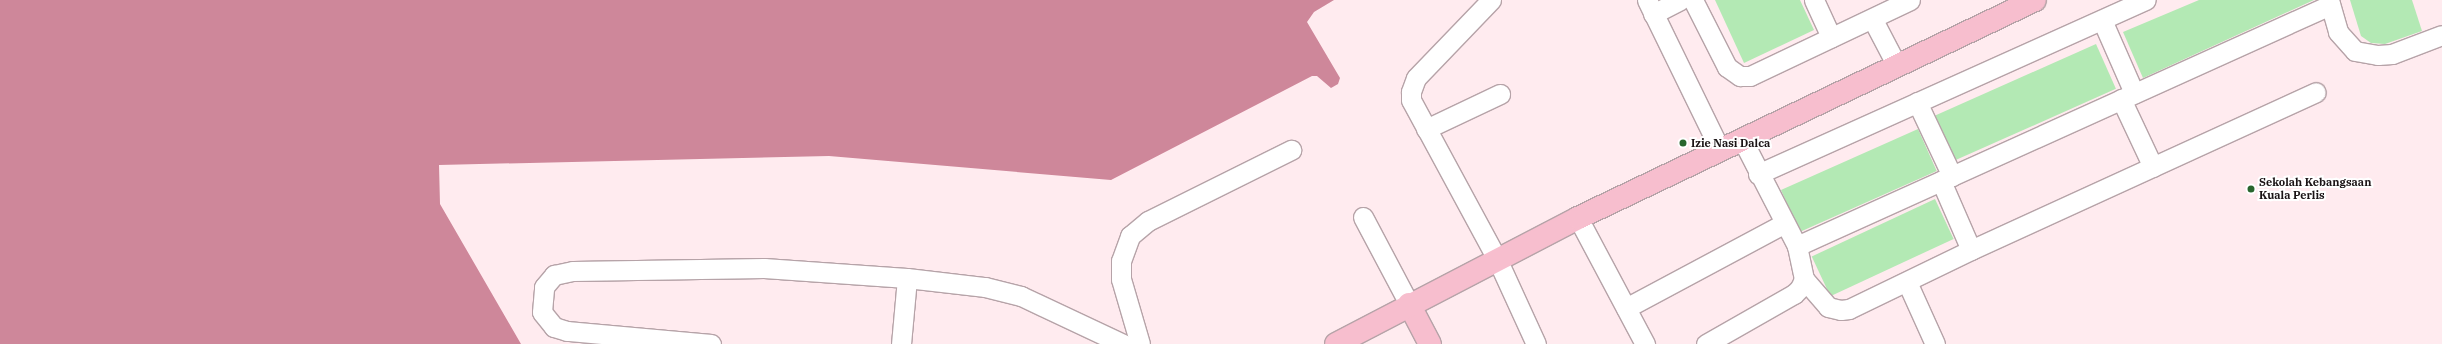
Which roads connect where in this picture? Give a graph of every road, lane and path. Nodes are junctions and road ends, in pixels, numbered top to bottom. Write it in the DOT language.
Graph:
graph roads {
  1 [pos="1491,0"];
  2 [pos="1680,0"];
  3 [pos="1693,0"];
  4 [pos="1814,0"];
  5 [pos="2036,0"];
  6 [pos="2146,0"];
  7 [pos="1900,2"];
  8 [pos="2330,2"];
  9 [pos="1650,7"];
  10 [pos="1873,20"];
  11 [pos="2102,20"];
  12 [pos="2442,35"];
  13 [pos="1831,38"];
  14 [pos="1897,66"];
  15 [pos="2316,92"];
  16 [pos="1500,94"];
  17 [pos="2128,96"];
  18 [pos="1917,102"];
  19 [pos="1426,128"];
  20 [pos="1743,141"];
  21 [pos="1291,150"];
  22 [pos="1720,150"];
  23 [pos="2153,167"];
  24 [pos="1758,174"];
  25 [pos="1946,179"];
  26 [pos="1363,217"];
  27 [pos="1578,218"];
  28 [pos="1785,223"];
  29 [pos="1797,246"];
  30 [pos="1971,250"];
  31 [pos="1498,261"];
  32 [pos="907,278"];
  33 [pos="1804,279"];
  34 [pos="1907,282"];
  35 [pos="1409,304"];
  36 [pos="1626,308"];
  37 [pos="711,344"];
  38 [pos="901,344"];
  39 [pos="1123,344"];
  40 [pos="1140,344"];
  41 [pos="1336,344"];
  42 [pos="1430,344"];
  43 [pos="1536,344"];
  44 [pos="1645,344"];
  45 [pos="1706,344"];
  46 [pos="1935,344"];
  1 -- 19 [label="street"];
  2 -- 9 [label="street"];
  3 -- 13 [label="street"];
  4 -- 13 [label="street"];
  5 -- 14 [label="main road"];
  6 -- 11 [label="street"];
  7 -- 10 [label="street"];
  8 -- 12 [label="street"];
  8 -- 17 [label="street"];
  9 -- 22 [label="street"];
  10 -- 13 [label="street"];
  10 -- 14 [label="street"];
  11 -- 17 [label="street"];
  11 -- 18 [label="street"];
  14 -- 20 [label="main road"];
  15 -- 23 [label="street"];
  16 -- 19 [label="street"];
  17 -- 23 [label="street"];
  17 -- 25 [label="street"];
  18 -- 24 [label="street"];
  18 -- 25 [label="street"];
  19 -- 31 [label="street"];
  20 -- 22 [label="main road"];
  20 -- 24 [label="street"];
  21 -- 40 [label="street"];
  22 -- 27 [label="main road"];
  23 -- 30 [label="street"];
  24 -- 28 [label="street"];
  25 -- 29 [label="street"];
  25 -- 30 [label="street"];
  26 -- 35 [label="street"];
  27 -- 31 [label="main road"];
  27 -- 36 [label="street"];
  28 -- 29 [label="street"];
  28 -- 36 [label="street"];
  29 -- 33 [label="street"];
  30 -- 34 [label="street"];
  31 -- 35 [label="main road"];
  31 -- 43 [label="street"];
  32 -- 37 [label="street"];
  32 -- 38 [label="street"];
  32 -- 39 [label="street"];
  33 -- 34 [label="street"];
  33 -- 45 [label="street"];
  34 -- 46 [label="street"];
  35 -- 41 [label="main road"];
  35 -- 42 [label="main road"];
  36 -- 44 [label="street"];
}
